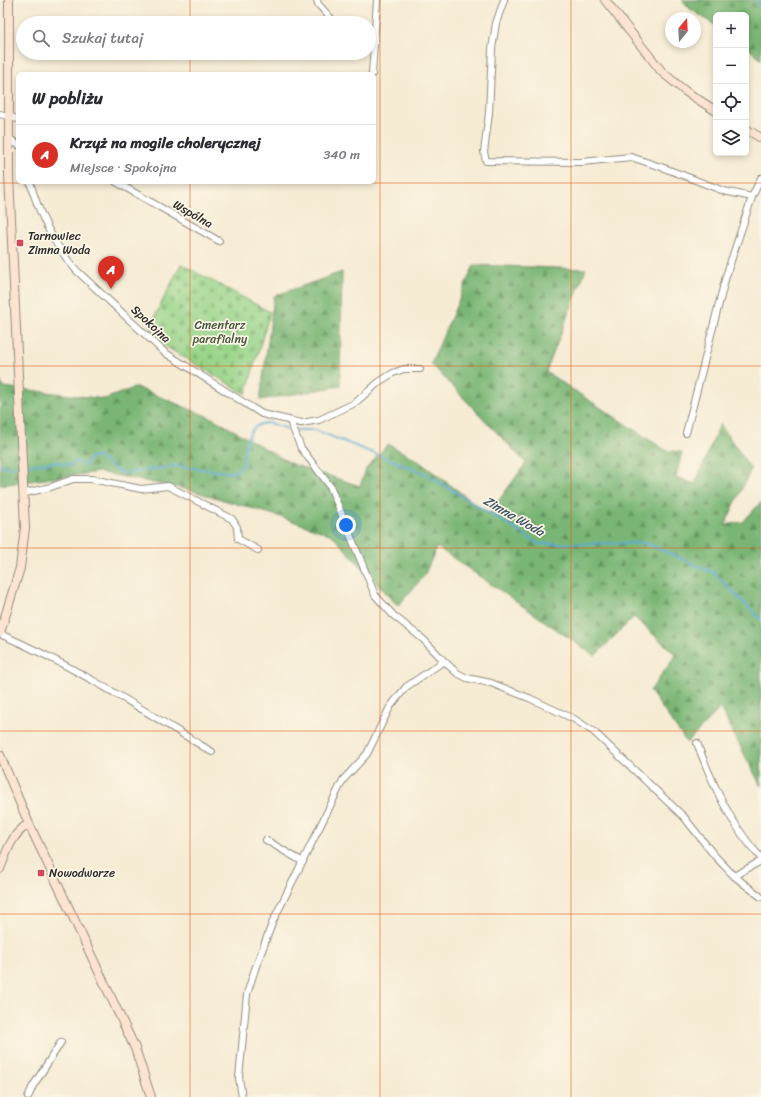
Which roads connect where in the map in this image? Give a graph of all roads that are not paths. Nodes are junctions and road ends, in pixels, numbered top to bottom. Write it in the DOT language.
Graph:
graph roads {
  1 [pos="9,0"];
  2 [pos="319,0"];
  3 [pos="377,0"];
  4 [pos="504,0"];
  5 [pos="605,0"];
  6 [pos="329,16"];
  7 [pos="376,16"];
  8 [pos="373,60"];
  9 [pos="372,72"];
  10 [pos="713,109"];
  11 [pos="4,114"];
  12 [pos="16,118"];
  13 [pos="749,131"];
  14 [pos="9,138"];
  15 [pos="761,138"];
  16 [pos="16,143"];
  17 [pos="761,178"];
  18 [pos="31,184"];
  19 [pos="119,184"];
  20 [pos="752,198"];
  21 [pos="219,241"];
  22 [pos="420,369"];
  23 [pos="290,421"];
  24 [pos="686,433"];
  25 [pos="25,493"];
  26 [pos="258,550"];
  27 [pos="0,633"];
  28 [pos="444,661"];
  29 [pos="697,743"];
  30 [pos="212,752"];
  31 [pos="0,755"];
  32 [pos="30,824"];
  33 [pos="266,840"];
  34 [pos="761,858"];
  35 [pos="761,861"];
  36 [pos="303,862"];
  37 [pos="0,868"];
  38 [pos="734,876"];
  39 [pos="761,897"];
  40 [pos="61,1042"];
  41 [pos="28,1097"];
  42 [pos="151,1097"];
  43 [pos="242,1097"];
  1 -- 11 [label="main road"];
  2 -- 6 [label="street"];
  3 -- 7 [label="street"];
  4 -- 20 [label="street"];
  5 -- 10 [label="main road"];
  8 -- 9 [label="street"];
  11 -- 12 [label="street"];
  11 -- 14 [label="main road"];
  13 -- 15 [label="main road"];
  14 -- 16 [label="street"];
  14 -- 25 [label="main road"];
  17 -- 20 [label="street"];
  18 -- 23 [label="street, Spokojna"];
  19 -- 21 [label="street, Wspólna"];
  20 -- 24 [label="street"];
  22 -- 23 [label="street, Spokojna"];
  23 -- 28 [label="street"];
  25 -- 26 [label="street"];
  25 -- 27 [label="main road"];
  27 -- 30 [label="street"];
  28 -- 36 [label="street"];
  28 -- 38 [label="street"];
  29 -- 34 [label="street"];
  31 -- 32 [label="main road"];
  32 -- 37 [label="main road"];
  32 -- 42 [label="main road"];
  33 -- 36 [label="street"];
  35 -- 38 [label="street"];
  36 -- 43 [label="street"];
  38 -- 39 [label="street"];
  40 -- 41 [label="street"];
}
